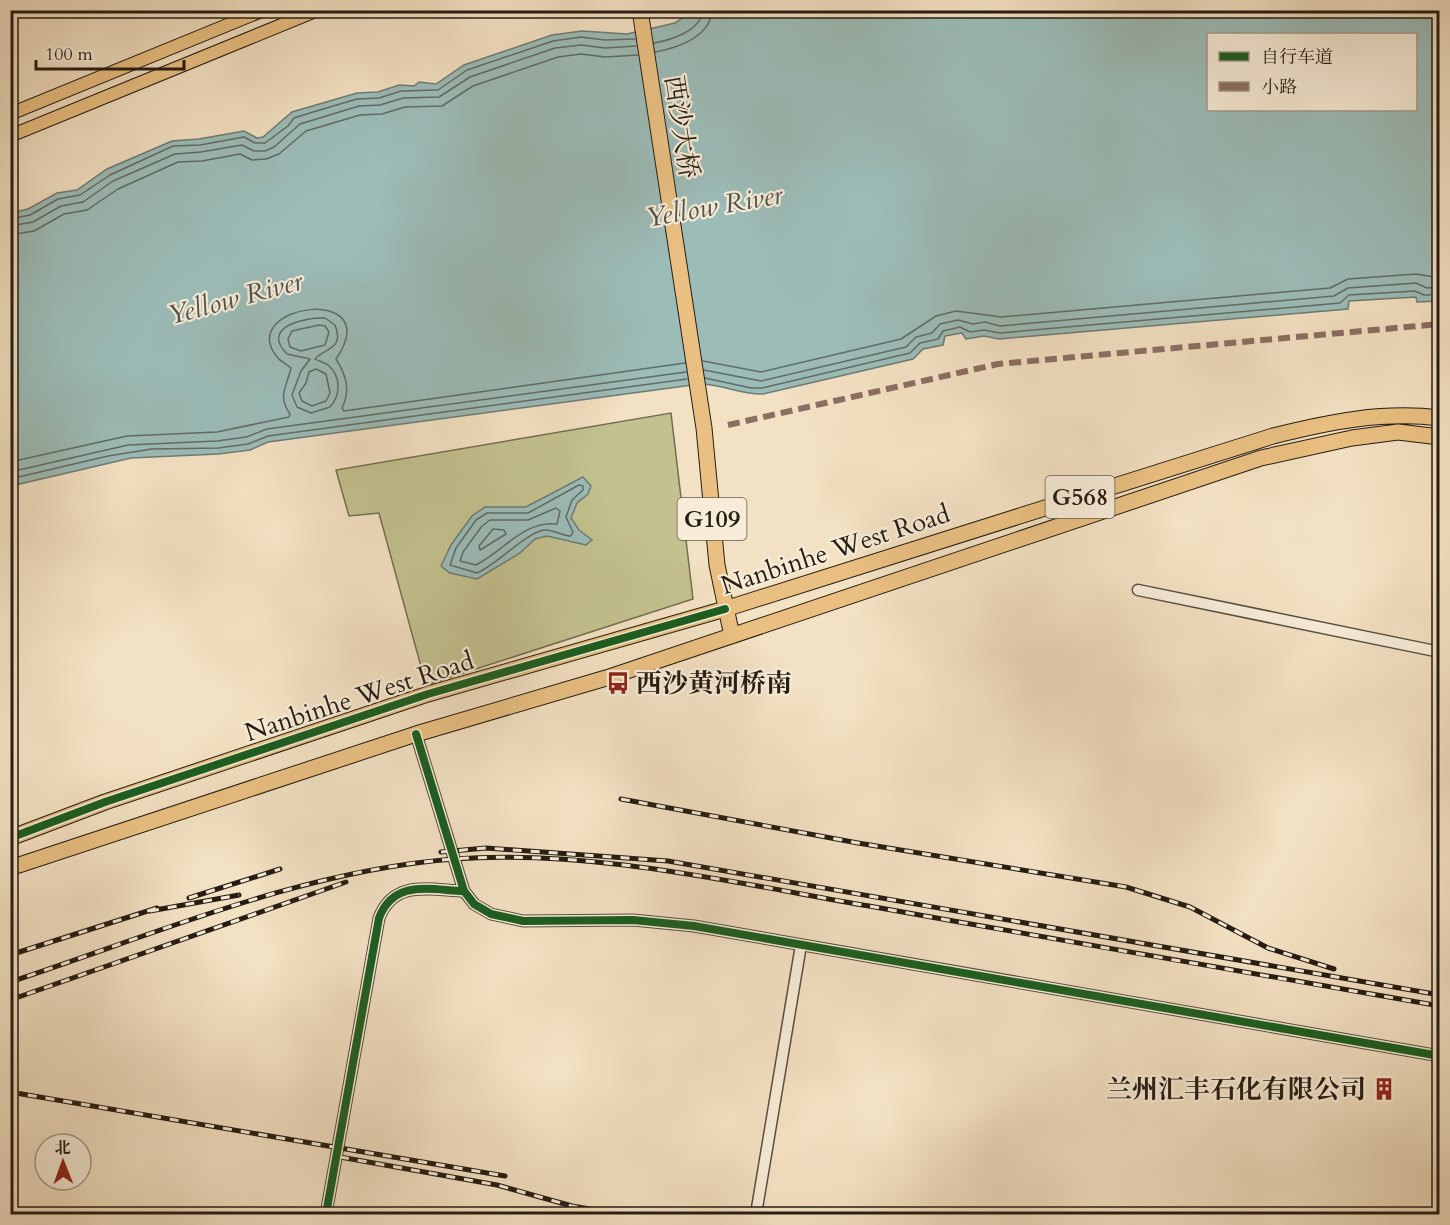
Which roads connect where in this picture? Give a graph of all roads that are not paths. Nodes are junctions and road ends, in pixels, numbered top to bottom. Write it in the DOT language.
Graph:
graph roads {
  1 [pos="264,10"];
  2 [pos="318,10"];
  3 [pos="640,10"];
  4 [pos="10,114"];
  5 [pos="10,136"];
  6 [pos="1440,418"];
  7 [pos="1440,437"];
  8 [pos="1138,590"];
  9 [pos="725,609"];
  10 [pos="732,636"];
  11 [pos="1440,652"];
  12 [pos="416,734"];
  13 [pos="10,838"];
  14 [pos="10,868"];
  15 [pos="464,891"];
  16 [pos="801,945"];
  17 [pos="1440,1056"];
  18 [pos="326,1215"];
  19 [pos="756,1215"];
  1 -- 4 [label="main road"];
  2 -- 5 [label="main road"];
  3 -- 9 [label="highway, 西沙大桥 / G109"];
  6 -- 9 [label="highway, Nanbinhe West Road / G568"];
  7 -- 10 [label="highway, Nanbinhe West Road / G568"];
  8 -- 11 [label="street"];
  9 -- 10 [label="highway, G109"];
  9 -- 13 [label="highway, Nanbinhe West Road"];
  10 -- 12 [label="highway, Nanbinhe West Road"];
  12 -- 14 [label="highway"];
  12 -- 15 [label="street"];
  15 -- 16 [label="street"];
  15 -- 18 [label="street"];
  16 -- 17 [label="street"];
  16 -- 19 [label="street"];
}
